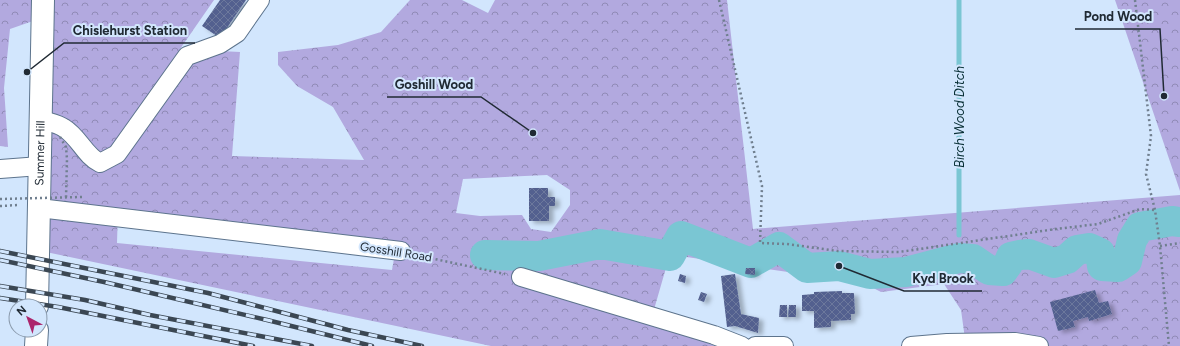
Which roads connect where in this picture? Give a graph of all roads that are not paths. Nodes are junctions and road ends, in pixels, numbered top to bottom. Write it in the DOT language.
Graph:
graph roads {
  1 [pos="43,0"];
  2 [pos="260,0"];
  3 [pos="40,119"];
  4 [pos="40,166"];
  5 [pos="0,169"];
  6 [pos="30,207"];
  7 [pos="401,251"];
  8 [pos="521,277"];
  9 [pos="36,298"];
  10 [pos="742,346"];
  11 [pos="755,346"];
  12 [pos="784,346"];
  13 [pos="911,346"];
  14 [pos="1039,346"];
  1 -- 3 [label="main road, Summer Hill"];
  2 -- 3 [label="street"];
  3 -- 4 [label="main road, Summer Hill"];
  4 -- 5 [label="street"];
  4 -- 6 [label="main road, Summer Hill"];
  6 -- 7 [label="street, Gosshill Road"];
  6 -- 9 [label="main road, Summer Hill"];
  8 -- 10 [label="street"];
  11 -- 12 [label="street"];
  13 -- 14 [label="street"];
}
